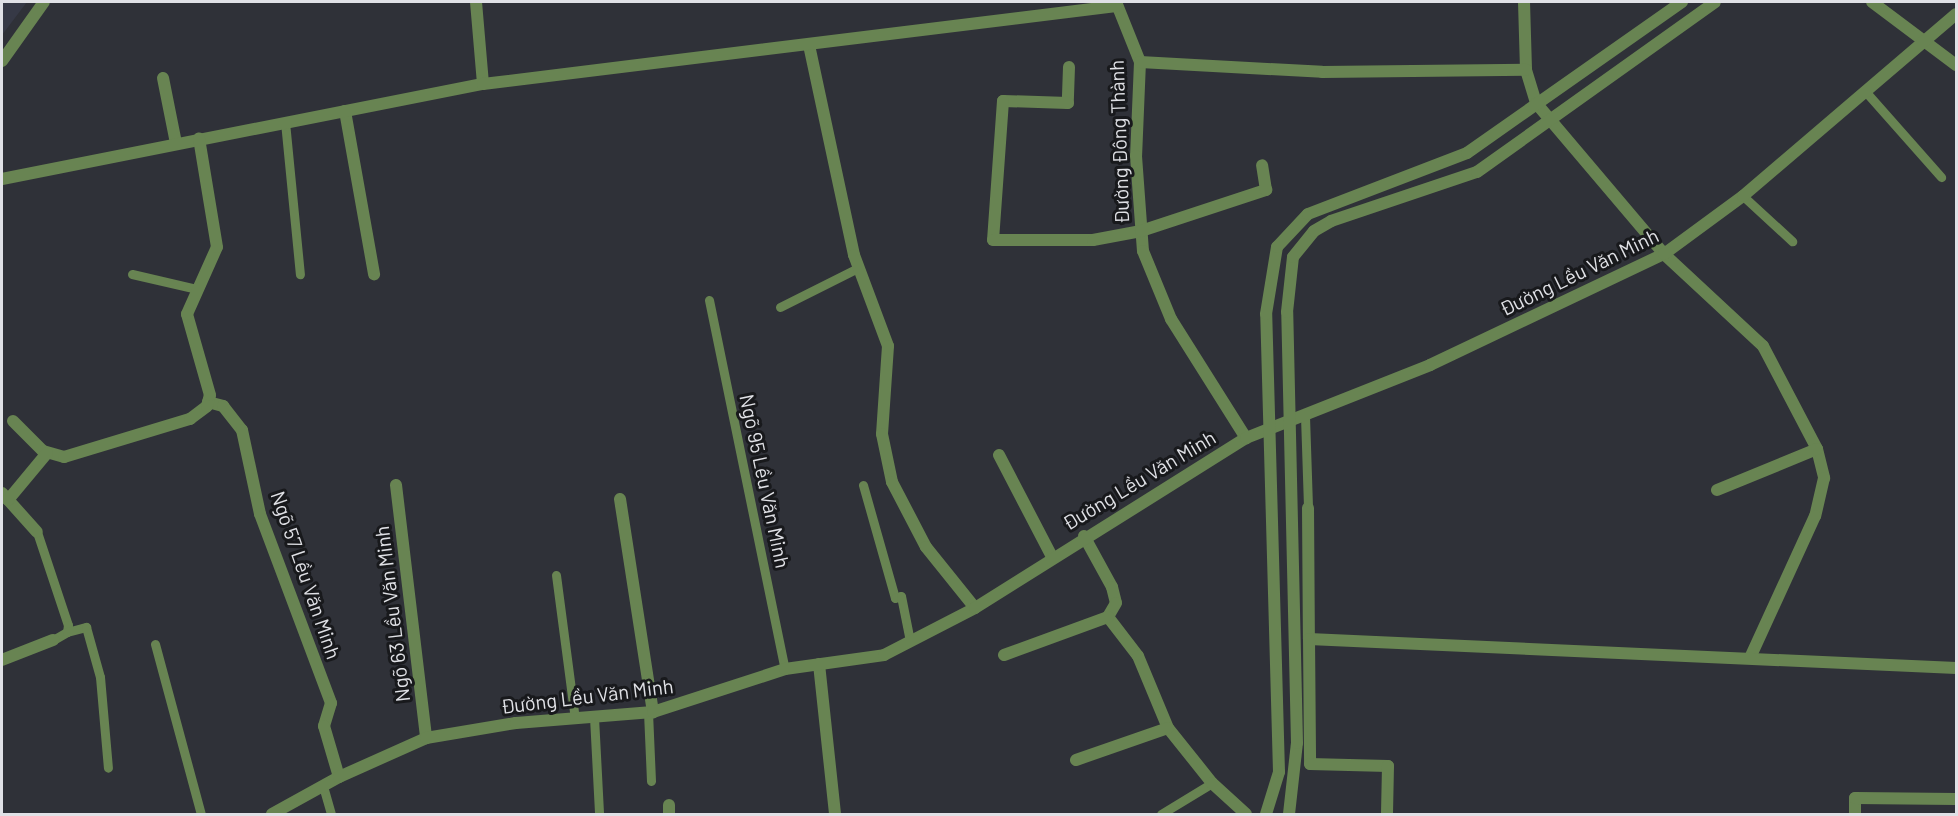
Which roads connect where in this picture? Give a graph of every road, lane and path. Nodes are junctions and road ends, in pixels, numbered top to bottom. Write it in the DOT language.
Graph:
graph roads {
  1 [pos="44,2"];
  2 [pos="476,2"];
  3 [pos="1524,2"];
  4 [pos="1682,2"];
  5 [pos="1715,2"];
  6 [pos="1872,2"];
  7 [pos="1116,4"];
  8 [pos="1956,15"];
  9 [pos="2,38"];
  10 [pos="809,45"];
  11 [pos="1924,45"];
  12 [pos="12,46"];
  13 [pos="2,60"];
  14 [pos="1140,62"];
  15 [pos="1956,65"];
  16 [pos="1069,68"];
  17 [pos="1526,70"];
  18 [pos="163,78"];
  19 [pos="483,84"];
  20 [pos="1865,91"];
  21 [pos="1536,103"];
  22 [pos="345,111"];
  23 [pos="285,122"];
  24 [pos="1550,123"];
  25 [pos="199,138"];
  26 [pos="176,143"];
  27 [pos="1262,165"];
  28 [pos="1941,177"];
  29 [pos="2,179"];
  30 [pos="1374,188"];
  31 [pos="1743,196"];
  32 [pos="1380,207"];
  33 [pos="1141,231"];
  34 [pos="1792,241"];
  35 [pos="1664,254"];
  36 [pos="858,268"];
  37 [pos="132,274"];
  38 [pos="300,274"];
  39 [pos="374,274"];
  40 [pos="197,289"];
  41 [pos="709,300"];
  42 [pos="780,307"];
  43 [pos="208,402"];
  44 [pos="1305,416"];
  45 [pos="1291,419"];
  46 [pos="13,421"];
  47 [pos="1267,430"];
  48 [pos="1246,438"];
  49 [pos="1817,449"];
  50 [pos="47,453"];
  51 [pos="999,455"];
  52 [pos="396,485"];
  53 [pos="863,485"];
  54 [pos="1717,490"];
  55 [pos="5,496"];
  56 [pos="620,499"];
  57 [pos="1308,508"];
  58 [pos="37,532"];
  59 [pos="1084,536"];
  60 [pos="1052,557"];
  61 [pos="556,575"];
  62 [pos="975,608"];
  63 [pos="1108,617"];
  64 [pos="67,632"];
  65 [pos="1310,639"];
  66 [pos="53,640"];
  67 [pos="910,641"];
  68 [pos="155,644"];
  69 [pos="1004,655"];
  70 [pos="1750,658"];
  71 [pos="2,660"];
  72 [pos="819,664"];
  73 [pos="1956,668"];
  74 [pos="785,669"];
  75 [pos="650,712"];
  76 [pos="594,717"];
  77 [pos="575,718"];
  78 [pos="1168,728"];
  79 [pos="426,738"];
  80 [pos="1076,760"];
  81 [pos="108,768"];
  82 [pos="339,777"];
  83 [pos="651,781"];
  84 [pos="1212,783"];
  85 [pos="323,786"];
  86 [pos="1956,799"];
  87 [pos="201,814"];
  88 [pos="272,814"];
  89 [pos="331,814"];
  90 [pos="599,814"];
  91 [pos="835,814"];
  92 [pos="1161,814"];
  93 [pos="1246,814"];
  94 [pos="1266,814"];
  95 [pos="1289,814"];
  96 [pos="1387,814"];
  97 [pos="1855,814"];
  1 -- 12 [label="street"];
  2 -- 19 [label="street"];
  3 -- 17 [label="street"];
  4 -- 21 [label="street"];
  5 -- 24 [label="street"];
  6 -- 11 [label="street"];
  7 -- 10 [label="street"];
  7 -- 14 [label="street, Đường Đông Thành"];
  8 -- 11 [label="street, Đường Lều Văn Minh"];
  9 -- 12 [label="street"];
  10 -- 19 [label="street"];
  10 -- 36 [label="street"];
  11 -- 15 [label="street"];
  11 -- 20 [label="street, Đường Lều Văn Minh"];
  12 -- 13 [label="street"];
  14 -- 17 [label="street"];
  14 -- 33 [label="street, Đường Đông Thành"];
  16 -- 33 [label="street"];
  17 -- 21 [label="street"];
  18 -- 26 [label="street"];
  19 -- 22 [label="street"];
  20 -- 28 [label="lane"];
  20 -- 31 [label="street, Đường Lều Văn Minh"];
  21 -- 24 [label="street"];
  21 -- 30 [label="street"];
  22 -- 23 [label="street"];
  22 -- 39 [label="street"];
  23 -- 25 [label="street"];
  23 -- 38 [label="lane"];
  24 -- 32 [label="street"];
  24 -- 35 [label="street"];
  25 -- 26 [label="street"];
  25 -- 40 [label="street"];
  26 -- 29 [label="street"];
  27 -- 33 [label="street"];
  30 -- 32 [label="street"];
  30 -- 47 [label="street"];
  31 -- 34 [label="lane"];
  31 -- 35 [label="street, Đường Lều Văn Minh"];
  32 -- 45 [label="street"];
  33 -- 48 [label="street, Đường Đông Thành"];
  35 -- 44 [label="street, Đường Lều Văn Minh"];
  35 -- 49 [label="street"];
  36 -- 42 [label="lane"];
  36 -- 62 [label="street"];
  37 -- 40 [label="lane"];
  40 -- 43 [label="street"];
  41 -- 74 [label="lane, Ngõ 95 Lều Văn Minh"];
  43 -- 50 [label="street"];
  43 -- 82 [label="street, Ngõ 57 Lều Văn Minh"];
  44 -- 45 [label="street, Đường Lều Văn Minh"];
  44 -- 57 [label="lane"];
  45 -- 47 [label="street, Đường Lều Văn Minh"];
  45 -- 95 [label="street"];
  46 -- 50 [label="street"];
  47 -- 48 [label="street, Đường Lều Văn Minh"];
  47 -- 94 [label="street"];
  48 -- 59 [label="street, Đường Lều Văn Minh"];
  49 -- 54 [label="street"];
  49 -- 70 [label="street"];
  50 -- 55 [label="street"];
  51 -- 60 [label="street"];
  52 -- 79 [label="street, Ngõ 63 Lều Văn Minh"];
  53 -- 67 [label="lane"];
  55 -- 58 [label="street"];
  56 -- 75 [label="street"];
  57 -- 65 [label="street"];
  58 -- 64 [label="lane"];
  59 -- 60 [label="street, Đường Lều Văn Minh"];
  59 -- 63 [label="street"];
  60 -- 62 [label="street, Đường Lều Văn Minh"];
  61 -- 77 [label="lane"];
  62 -- 67 [label="street, Đường Lều Văn Minh"];
  63 -- 69 [label="street"];
  63 -- 78 [label="street"];
  64 -- 66 [label="lane"];
  64 -- 81 [label="lane"];
  65 -- 70 [label="street"];
  65 -- 96 [label="street"];
  66 -- 71 [label="street"];
  67 -- 72 [label="street, Đường Lều Văn Minh"];
  68 -- 87 [label="lane"];
  70 -- 73 [label="street"];
  72 -- 74 [label="street, Đường Lều Văn Minh"];
  72 -- 91 [label="street"];
  74 -- 75 [label="street, Đường Lều Văn Minh"];
  75 -- 76 [label="street, Đường Lều Văn Minh"];
  75 -- 83 [label="lane"];
  76 -- 77 [label="street, Đường Lều Văn Minh"];
  76 -- 90 [label="lane"];
  77 -- 79 [label="street, Đường Lều Văn Minh"];
  78 -- 80 [label="street"];
  78 -- 84 [label="street"];
  79 -- 82 [label="street, Đường Lều Văn Minh"];
  82 -- 85 [label="street, Đường Lều Văn Minh"];
  84 -- 92 [label="lane"];
  84 -- 93 [label="street"];
  85 -- 88 [label="street, Đường Lều Văn Minh"];
  85 -- 89 [label="lane"];
  86 -- 97 [label="street"];
}
